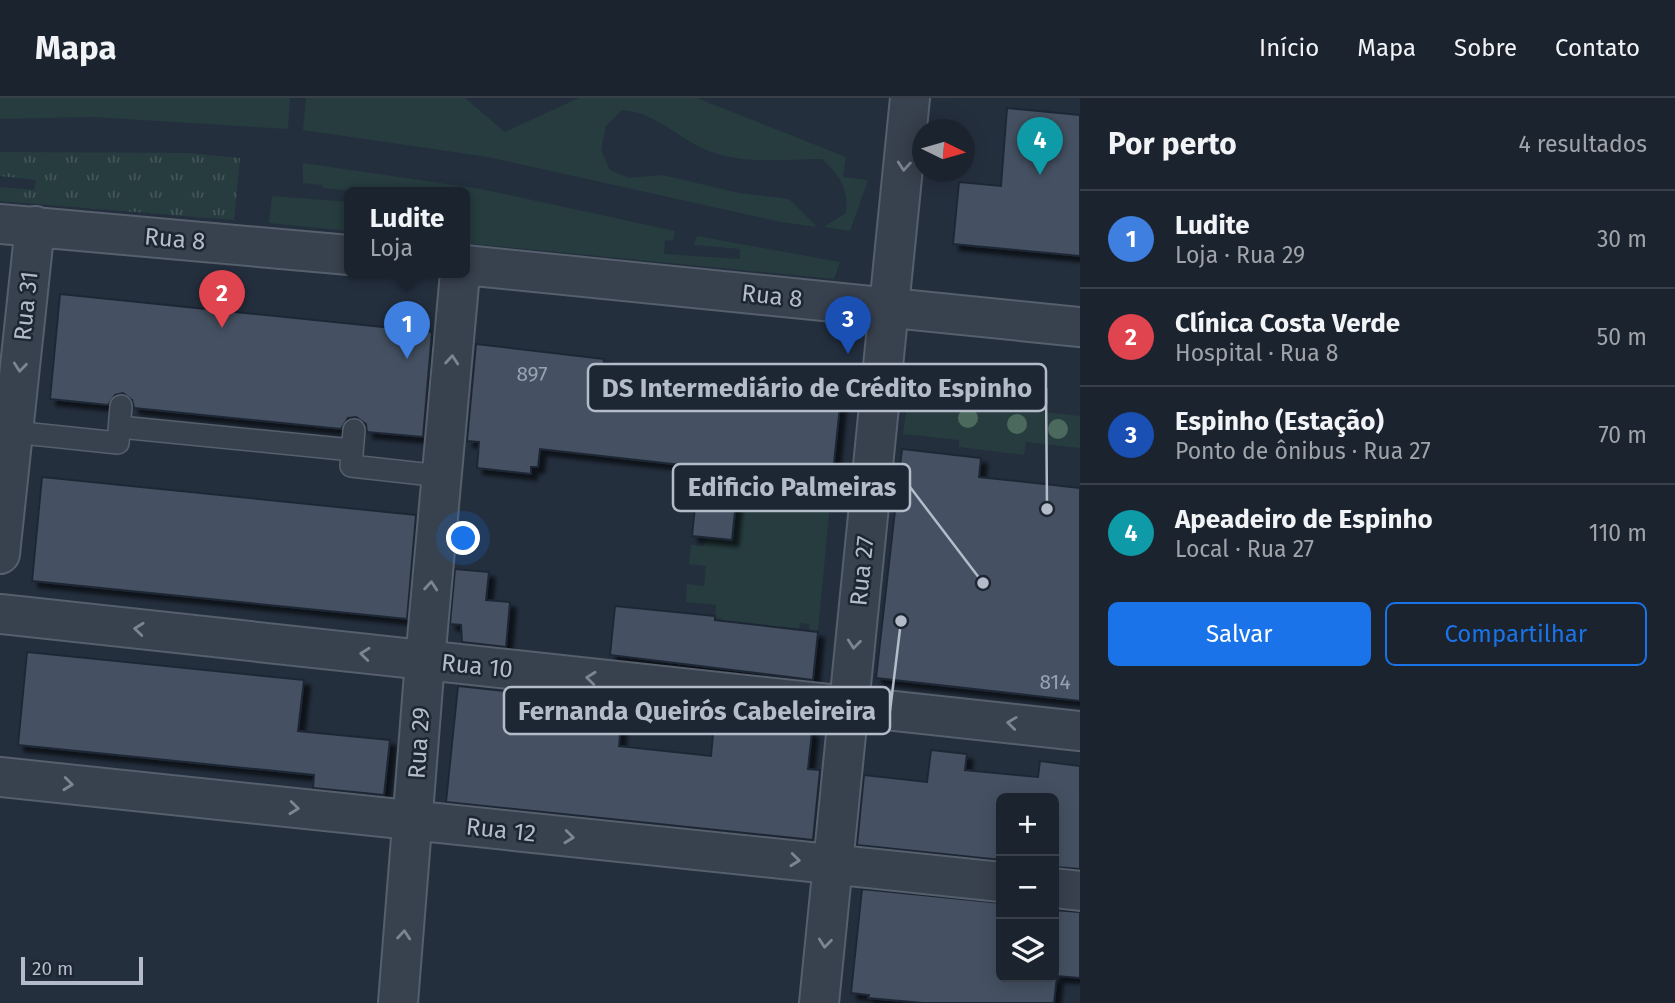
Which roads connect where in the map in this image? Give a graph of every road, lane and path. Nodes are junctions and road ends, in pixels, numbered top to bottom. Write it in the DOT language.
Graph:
graph roads {
  1 [pos="910,98"];
  2 [pos="17,225"];
  3 [pos="344,255"];
  4 [pos="470,266"];
  5 [pos="460,278"];
  6 [pos="891,308"];
  7 [pos="1080,327"];
  8 [pos="13,432"];
  9 [pos="441,476"];
  10 [pos="0,554"];
  11 [pos="0,614"];
  12 [pos="425,661"];
  13 [pos="849,704"];
  14 [pos="1080,731"];
  15 [pos="0,777"];
  16 [pos="413,820"];
  17 [pos="833,864"];
  18 [pos="996,881"];
  19 [pos="1059,889"];
  20 [pos="1080,891"];
  21 [pos="398,1003"];
  22 [pos="819,1003"];
  1 -- 6 [label="street, Rua 27, one-way"];
  2 -- 3 [label="street, Rua 8"];
  2 -- 8 [label="street, Rua 31, one-way"];
  4 -- 6 [label="street, Rua 8"];
  9 -- 5 [label="street, Rua 29, one-way"];
  6 -- 7 [label="street, Rua 8"];
  6 -- 13 [label="street, Rua 27, one-way"];
  8 -- 9 [label="lane"];
  8 -- 10 [label="street, Rua 31"];
  12 -- 9 [label="street, Rua 29, one-way"];
  12 -- 11 [label="street, Rua 10, one-way"];
  13 -- 12 [label="street, Rua 10, one-way"];
  12 -- 16 [label="street, Rua 29"];
  14 -- 13 [label="street, Rua 10, one-way"];
  13 -- 17 [label="street, Rua 27"];
  15 -- 16 [label="street, Rua 12, one-way"];
  16 -- 17 [label="street, Rua 12, one-way"];
  21 -- 16 [label="street, Rua 29, one-way"];
  17 -- 18 [label="street, Rua 12"];
  17 -- 22 [label="street, Rua 27, one-way"];
  19 -- 20 [label="street"];
}
